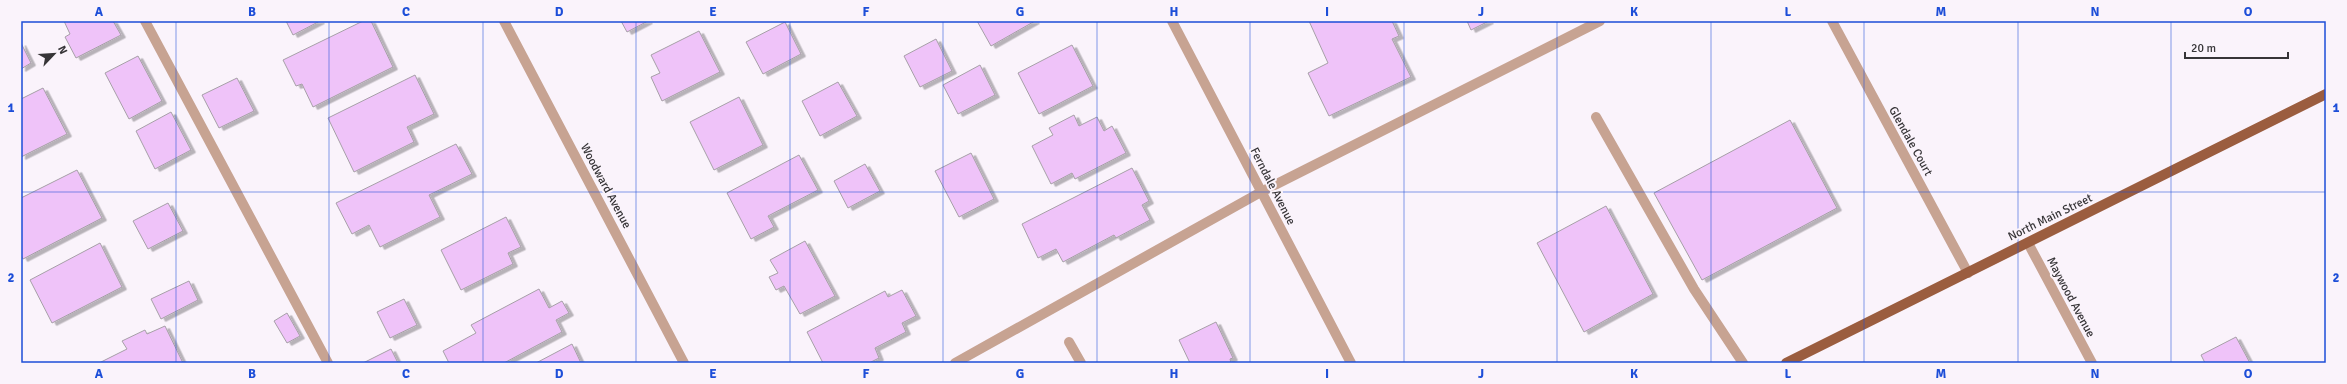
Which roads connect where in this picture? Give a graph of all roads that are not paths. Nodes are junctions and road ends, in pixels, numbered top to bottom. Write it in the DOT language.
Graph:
graph roads {
  1 [pos="146,21"];
  2 [pos="504,21"];
  3 [pos="1172,21"];
  4 [pos="1600,21"];
  5 [pos="1832,21"];
  6 [pos="2326,94"];
  7 [pos="1596,117"];
  8 [pos="1261,192"];
  9 [pos="2028,243"];
  10 [pos="1968,273"];
  11 [pos="1069,342"];
  12 [pos="1791,362"];
  13 [pos="328,363"];
  14 [pos="684,363"];
  15 [pos="955,363"];
  16 [pos="1081,363"];
  17 [pos="1351,363"];
  18 [pos="1743,363"];
  19 [pos="2092,363"];
  1 -- 13 [label="street"];
  2 -- 14 [label="street, Woodward Avenue"];
  3 -- 8 [label="street, Ferndale Avenue"];
  4 -- 8 [label="street"];
  5 -- 10 [label="street, Glendale Court"];
  6 -- 9 [label="main road, North Main Street"];
  7 -- 18 [label="street"];
  8 -- 15 [label="street"];
  8 -- 17 [label="street, Ferndale Avenue"];
  9 -- 10 [label="main road, North Main Street"];
  9 -- 19 [label="street, Maywood Avenue"];
  10 -- 12 [label="main road, North Main Street"];
  11 -- 16 [label="street"];
}
